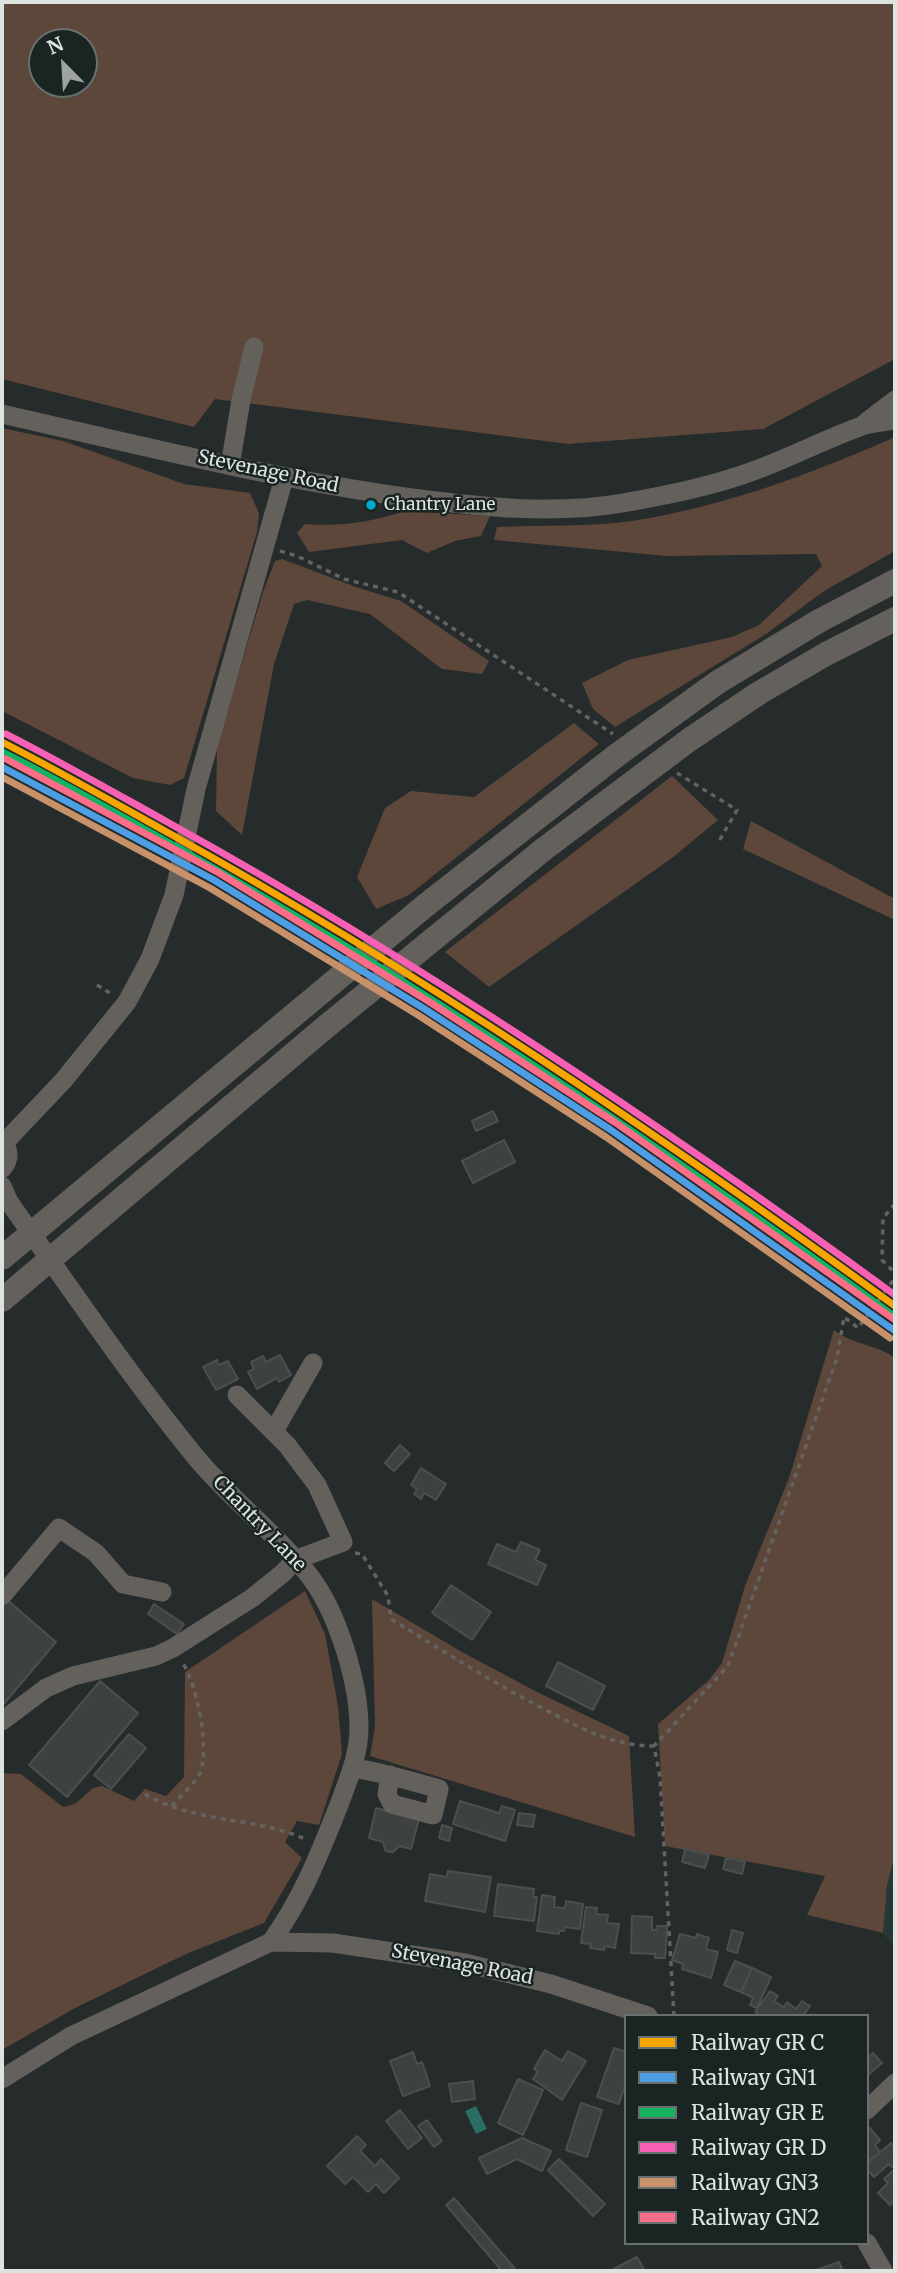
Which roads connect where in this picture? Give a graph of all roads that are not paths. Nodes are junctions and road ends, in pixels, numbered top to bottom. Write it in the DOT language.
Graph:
graph roads {
  1 [pos="254,347"];
  2 [pos="895,400"];
  3 [pos="2,414"];
  4 [pos="895,420"];
  5 [pos="861,426"];
  6 [pos="230,466"];
  7 [pos="284,478"];
  8 [pos="895,580"];
  9 [pos="895,619"];
  10 [pos="3,1142"];
  11 [pos="2,1169"];
  12 [pos="2,1186"];
  13 [pos="2,1258"];
  14 [pos="10,1293"];
  15 [pos="313,1363"];
  16 [pos="237,1395"];
  17 [pos="274,1431"];
  18 [pos="295,1560"];
  19 [pos="162,1592"];
  20 [pos="2,1596"];
  21 [pos="2,1721"];
  22 [pos="353,1768"];
  23 [pos="390,1775"];
  24 [pos="271,1942"];
  25 [pos="642,2014"];
  26 [pos="2,2079"];
  27 [pos="895,2083"];
  28 [pos="869,2108"];
  29 [pos="868,2245"];
  30 [pos="883,2271"];
  1 -- 6 [label="street"];
  2 -- 5 [label="street, Stevenage Road"];
  3 -- 6 [label="street, Stevenage Road"];
  4 -- 5 [label="street, Stevenage Road"];
  5 -- 7 [label="street, Stevenage Road"];
  6 -- 7 [label="street, Stevenage Road"];
  7 -- 10 [label="street"];
  8 -- 13 [label="main road"];
  9 -- 14 [label="main road"];
  10 -- 11 [label="street"];
  12 -- 18 [label="street, Chantry Lane"];
  15 -- 17 [label="street"];
  16 -- 17 [label="street"];
  17 -- 18 [label="street"];
  18 -- 21 [label="street"];
  18 -- 22 [label="street, Chantry Lane"];
  19 -- 20 [label="street"];
  22 -- 23 [label="street"];
  22 -- 24 [label="street, Chantry Lane"];
  24 -- 25 [label="street, Stevenage Road"];
  24 -- 26 [label="street"];
  27 -- 28 [label="street"];
  29 -- 30 [label="street"];
}
